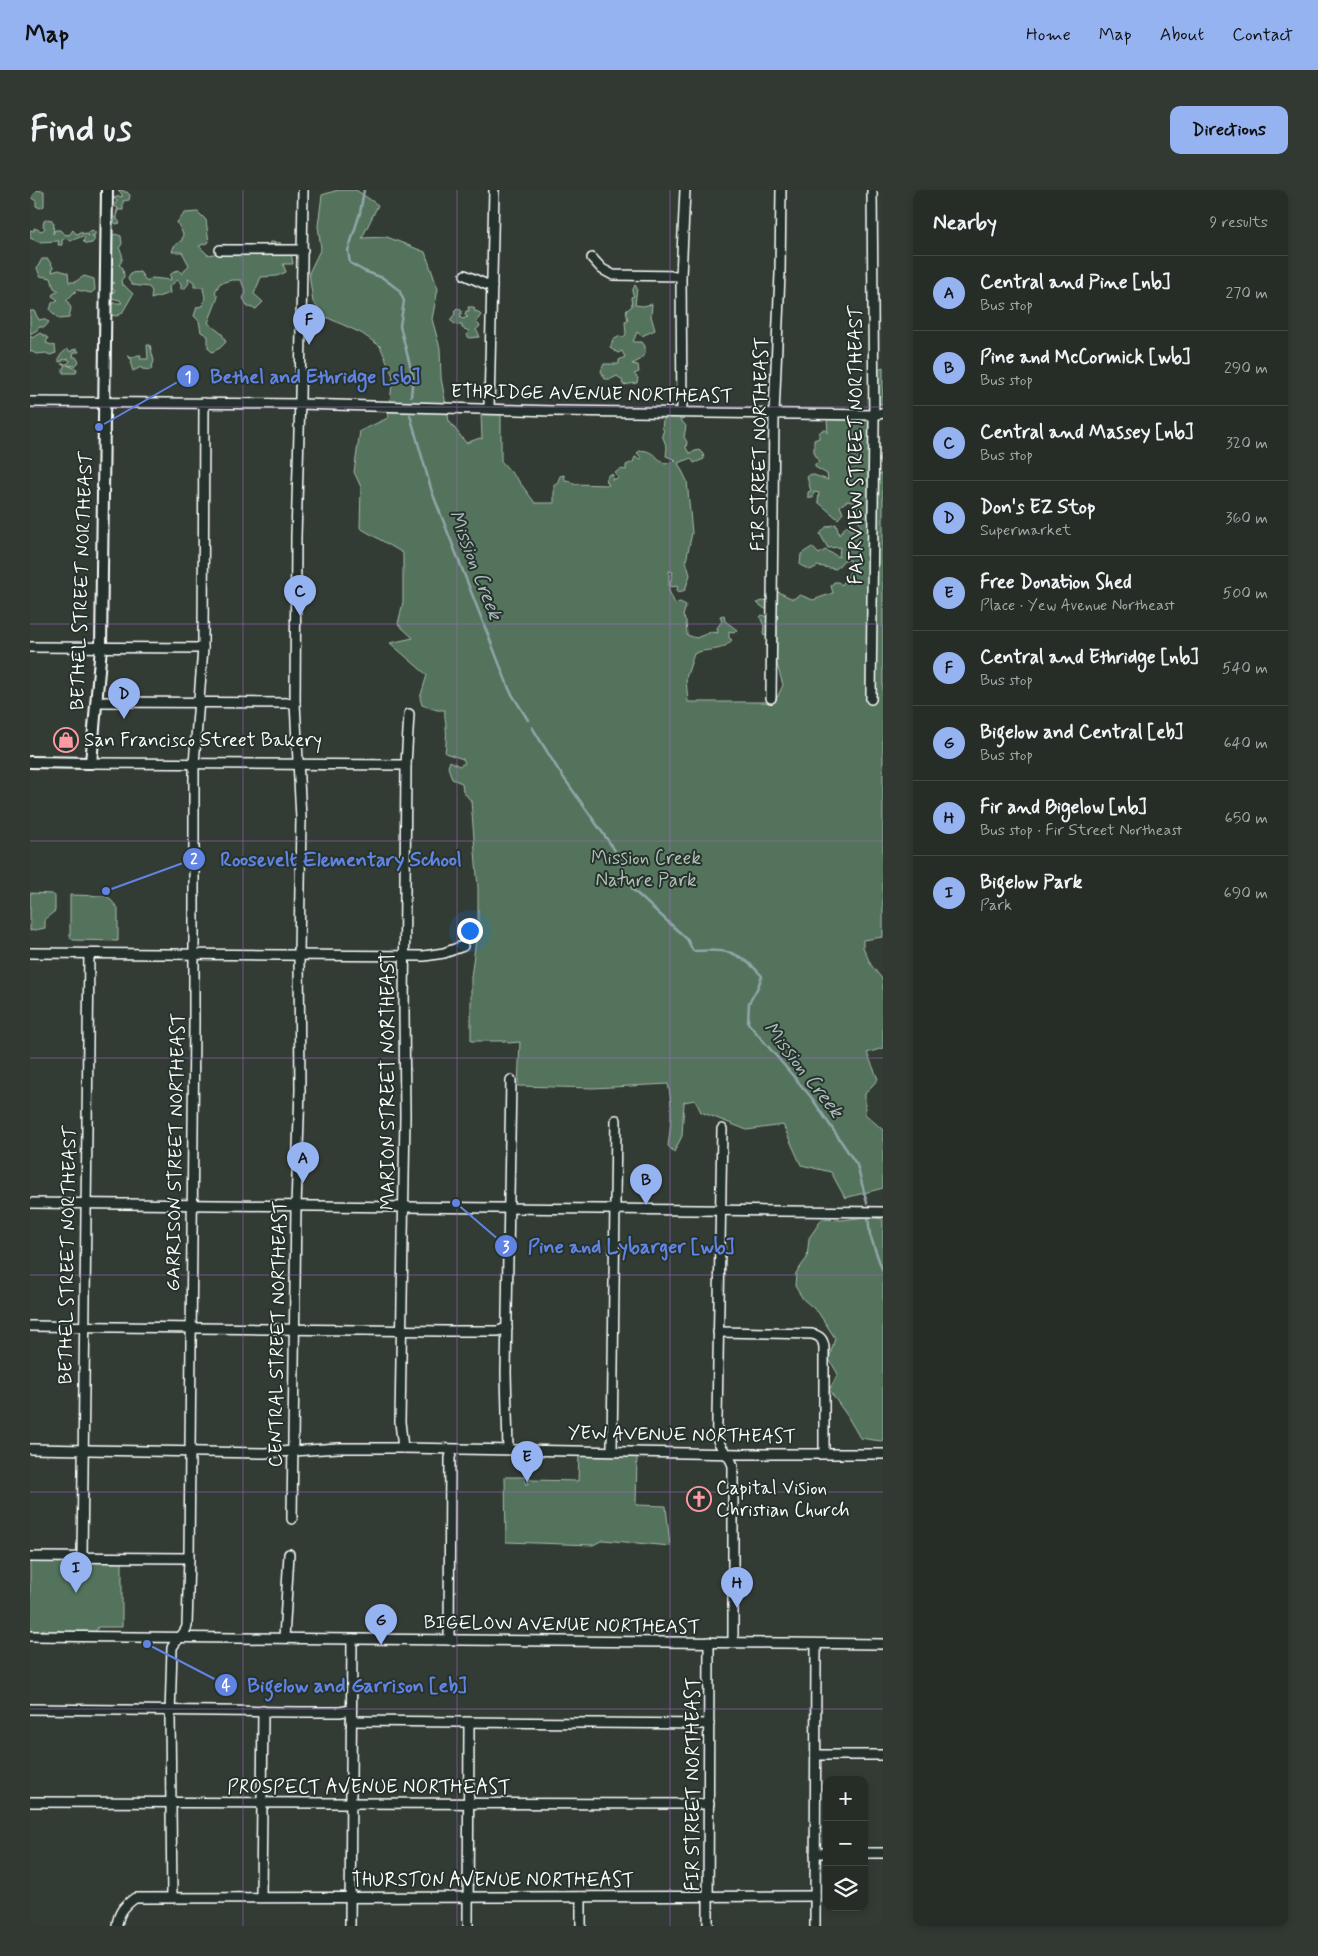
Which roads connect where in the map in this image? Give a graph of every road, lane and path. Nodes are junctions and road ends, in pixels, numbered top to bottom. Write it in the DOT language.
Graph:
graph roads {
  1 [pos="107,190"];
  2 [pos="303,190"];
  3 [pos="494,190"];
  4 [pos="684,190"];
  5 [pos="780,190"];
  6 [pos="872,190"];
  7 [pos="220,250"];
  8 [pos="303,250"];
  9 [pos="592,258"];
  10 [pos="465,275"];
  11 [pos="681,276"];
  12 [pos="492,287"];
  13 [pos="30,402"];
  14 [pos="104,402"];
  15 [pos="204,403"];
  16 [pos="300,404"];
  17 [pos="489,408"];
  18 [pos="682,412"];
  19 [pos="883,413"];
  20 [pos="774,414"];
  21 [pos="873,414"];
  22 [pos="30,647"];
  23 [pos="101,647"];
  24 [pos="203,648"];
  25 [pos="771,698"];
  26 [pos="871,699"];
  27 [pos="97,702"];
  28 [pos="198,702"];
  29 [pos="295,703"];
  30 [pos="409,714"];
  31 [pos="30,762"];
  32 [pos="92,763"];
  33 [pos="194,764"];
  34 [pos="299,764"];
  35 [pos="406,765"];
  36 [pos="463,946"];
  37 [pos="30,953"];
  38 [pos="89,954"];
  39 [pos="194,954"];
  40 [pos="299,955"];
  41 [pos="405,955"];
  42 [pos="512,1080"];
  43 [pos="616,1120"];
  44 [pos="722,1129"];
  45 [pos="30,1203"];
  46 [pos="87,1203"];
  47 [pos="191,1206"];
  48 [pos="296,1206"];
  49 [pos="404,1206"];
  50 [pos="510,1208"];
  51 [pos="615,1208"];
  52 [pos="720,1209"];
  53 [pos="883,1212"];
  54 [pos="30,1326"];
  55 [pos="85,1326"];
  56 [pos="294,1328"];
  57 [pos="507,1328"];
  58 [pos="190,1329"];
  59 [pos="401,1330"];
  60 [pos="718,1332"];
  61 [pos="403,1448"];
  62 [pos="30,1449"];
  63 [pos="508,1449"];
  64 [pos="83,1450"];
  65 [pos="293,1450"];
  66 [pos="452,1450"];
  67 [pos="612,1450"];
  68 [pos="189,1451"];
  69 [pos="726,1453"];
  70 [pos="824,1453"];
  71 [pos="883,1454"];
  72 [pos="292,1519"];
  73 [pos="289,1554"];
  74 [pos="30,1557"];
  75 [pos="82,1557"];
  76 [pos="189,1558"];
  77 [pos="30,1636"];
  78 [pos="181,1637"];
  79 [pos="284,1638"];
  80 [pos="352,1639"];
  81 [pos="449,1640"];
  82 [pos="709,1642"];
  83 [pos="733,1643"];
  84 [pos="816,1644"];
  85 [pos="883,1644"];
  86 [pos="30,1709"];
  87 [pos="170,1710"];
  88 [pos="351,1710"];
  89 [pos="263,1711"];
  90 [pos="351,1721"];
  91 [pos="469,1723"];
  92 [pos="709,1724"];
  93 [pos="816,1754"];
  94 [pos="883,1755"];
  95 [pos="30,1802"];
  96 [pos="170,1802"];
  97 [pos="261,1803"];
  98 [pos="350,1803"];
  99 [pos="468,1804"];
  100 [pos="709,1804"];
  101 [pos="815,1853"];
  102 [pos="823,1853"];
  103 [pos="868,1853"];
  104 [pos="883,1853"];
  105 [pos="708,1896"];
  106 [pos="815,1896"];
  107 [pos="172,1897"];
  108 [pos="261,1897"];
  109 [pos="350,1897"];
  110 [pos="468,1897"];
  111 [pos="581,1897"];
  112 [pos="116,1926"];
  113 [pos="350,1926"];
  114 [pos="468,1926"];
  115 [pos="581,1926"];
  116 [pos="708,1926"];
  117 [pos="815,1926"];
  1 -- 14 [label="street, BETHEL STREET NORTHEAST"];
  2 -- 8 [label="street, CENTRAL STREET NORTHEAST"];
  3 -- 12 [label="street"];
  4 -- 11 [label="street"];
  5 -- 20 [label="street, FIR STREET NORTHEAST"];
  6 -- 21 [label="street, FAIRVIEW STREET NORTHEAST"];
  7 -- 8 [label="street"];
  8 -- 16 [label="street, CENTRAL STREET NORTHEAST"];
  9 -- 11 [label="street"];
  10 -- 12 [label="street"];
  11 -- 18 [label="street"];
  12 -- 17 [label="street"];
  13 -- 14 [label="street, ETHRIDGE AVENUE NORTHEAST"];
  14 -- 15 [label="street, ETHRIDGE AVENUE NORTHEAST"];
  14 -- 23 [label="street, BETHEL STREET NORTHEAST"];
  15 -- 16 [label="street, ETHRIDGE AVENUE NORTHEAST"];
  15 -- 24 [label="street, GARRISON STREET NORTHEAST"];
  16 -- 17 [label="street, ETHRIDGE AVENUE NORTHEAST"];
  16 -- 29 [label="street, CENTRAL STREET NORTHEAST"];
  17 -- 18 [label="street, ETHRIDGE AVENUE NORTHEAST"];
  18 -- 20 [label="street, ETHRIDGE AVENUE NORTHEAST"];
  19 -- 21 [label="street, ETHRIDGE AVENUE NORTHEAST"];
  20 -- 21 [label="street, ETHRIDGE AVENUE NORTHEAST"];
  20 -- 25 [label="street, FIR STREET NORTHEAST"];
  21 -- 26 [label="street, FAIRVIEW STREET NORTHEAST"];
  22 -- 23 [label="street"];
  23 -- 24 [label="street"];
  23 -- 27 [label="street, BETHEL STREET NORTHEAST"];
  24 -- 28 [label="street, GARRISON STREET NORTHEAST"];
  27 -- 28 [label="street"];
  27 -- 32 [label="street, BETHEL STREET NORTHEAST"];
  28 -- 29 [label="street"];
  28 -- 33 [label="street, GARRISON STREET NORTHEAST"];
  29 -- 34 [label="street, CENTRAL STREET NORTHEAST"];
  30 -- 35 [label="street, MARION STREET NORTHEAST"];
  31 -- 32 [label="street"];
  32 -- 33 [label="street"];
  33 -- 34 [label="street"];
  33 -- 39 [label="street, GARRISON STREET NORTHEAST"];
  34 -- 35 [label="street"];
  34 -- 40 [label="street, CENTRAL STREET NORTHEAST"];
  35 -- 41 [label="street, MARION STREET NORTHEAST"];
  36 -- 41 [label="street"];
  37 -- 38 [label="street"];
  38 -- 39 [label="street"];
  38 -- 46 [label="street, BETHEL STREET NORTHEAST"];
  39 -- 40 [label="street"];
  39 -- 47 [label="street, GARRISON STREET NORTHEAST"];
  40 -- 41 [label="street"];
  40 -- 48 [label="street, CENTRAL STREET NORTHEAST"];
  41 -- 49 [label="street, MARION STREET NORTHEAST"];
  42 -- 50 [label="street"];
  43 -- 51 [label="street"];
  44 -- 52 [label="street"];
  45 -- 46 [label="street"];
  46 -- 47 [label="street"];
  46 -- 55 [label="street, BETHEL STREET NORTHEAST"];
  47 -- 48 [label="street"];
  47 -- 58 [label="street, GARRISON STREET NORTHEAST"];
  48 -- 49 [label="street"];
  48 -- 56 [label="street, CENTRAL STREET NORTHEAST"];
  49 -- 50 [label="street"];
  49 -- 59 [label="street, MARION STREET NORTHEAST"];
  50 -- 51 [label="street"];
  50 -- 57 [label="street"];
  51 -- 52 [label="street"];
  51 -- 67 [label="street"];
  52 -- 53 [label="street"];
  52 -- 60 [label="street"];
  54 -- 55 [label="street"];
  55 -- 58 [label="street"];
  55 -- 64 [label="street, BETHEL STREET NORTHEAST"];
  56 -- 58 [label="street"];
  56 -- 59 [label="street"];
  56 -- 65 [label="street, CENTRAL STREET NORTHEAST"];
  57 -- 59 [label="street"];
  57 -- 63 [label="street"];
  58 -- 68 [label="street, GARRISON STREET NORTHEAST"];
  59 -- 61 [label="street, MARION STREET NORTHEAST"];
  60 -- 69 [label="street"];
  60 -- 70 [label="street"];
  61 -- 65 [label="street, YEW AVENUE NORTHEAST"];
  61 -- 66 [label="street, YEW AVENUE NORTHEAST"];
  62 -- 64 [label="street, YEW AVENUE NORTHEAST"];
  63 -- 66 [label="street, YEW AVENUE NORTHEAST"];
  63 -- 67 [label="street, YEW AVENUE NORTHEAST"];
  64 -- 68 [label="street, YEW AVENUE NORTHEAST"];
  64 -- 75 [label="street, BETHEL STREET NORTHEAST"];
  65 -- 68 [label="street, YEW AVENUE NORTHEAST"];
  65 -- 72 [label="street, CENTRAL STREET NORTHEAST"];
  66 -- 81 [label="street"];
  67 -- 69 [label="street, YEW AVENUE NORTHEAST"];
  68 -- 76 [label="street, GARRISON STREET NORTHEAST"];
  69 -- 70 [label="street, YEW AVENUE NORTHEAST"];
  69 -- 83 [label="street"];
  70 -- 71 [label="street, YEW AVENUE NORTHEAST"];
  73 -- 79 [label="street"];
  74 -- 75 [label="street"];
  75 -- 76 [label="street"];
  76 -- 78 [label="street, GARRISON STREET NORTHEAST"];
  77 -- 78 [label="street, BIGELOW AVENUE NORTHEAST"];
  78 -- 79 [label="street, BIGELOW AVENUE NORTHEAST"];
  78 -- 87 [label="street, GARRISON STREET NORTHEAST"];
  79 -- 80 [label="street, BIGELOW AVENUE NORTHEAST"];
  80 -- 81 [label="street, BIGELOW AVENUE NORTHEAST"];
  80 -- 88 [label="street"];
  81 -- 82 [label="street, BIGELOW AVENUE NORTHEAST"];
  82 -- 83 [label="street, BIGELOW AVENUE NORTHEAST"];
  82 -- 92 [label="street, FIR STREET NORTHEAST"];
  83 -- 84 [label="street, BIGELOW AVENUE NORTHEAST"];
  84 -- 85 [label="street, BIGELOW AVENUE NORTHEAST"];
  84 -- 93 [label="street"];
  86 -- 87 [label="street"];
  87 -- 89 [label="street"];
  87 -- 96 [label="street, GARRISON STREET NORTHEAST"];
  88 -- 89 [label="street"];
  88 -- 90 [label="street"];
  89 -- 97 [label="street"];
  90 -- 91 [label="street"];
  90 -- 98 [label="street"];
  91 -- 92 [label="street"];
  91 -- 99 [label="street"];
  92 -- 100 [label="street, FIR STREET NORTHEAST"];
  93 -- 94 [label="street"];
  93 -- 101 [label="street"];
  95 -- 96 [label="street, PROSPECT AVENUE NORTHEAST"];
  96 -- 97 [label="street, PROSPECT AVENUE NORTHEAST"];
  96 -- 107 [label="street, GARRISON STREET NORTHEAST"];
  97 -- 98 [label="street, PROSPECT AVENUE NORTHEAST"];
  97 -- 108 [label="street"];
  98 -- 99 [label="street, PROSPECT AVENUE NORTHEAST"];
  98 -- 109 [label="street"];
  99 -- 100 [label="street, PROSPECT AVENUE NORTHEAST"];
  99 -- 110 [label="street"];
  100 -- 105 [label="street, FIR STREET NORTHEAST"];
  101 -- 102 [label="street"];
  101 -- 106 [label="street"];
  103 -- 104 [label="street"];
  105 -- 106 [label="street, THURSTON AVENUE NORTHEAST"];
  105 -- 111 [label="street, THURSTON AVENUE NORTHEAST"];
  105 -- 116 [label="street, FIR STREET NORTHEAST"];
  106 -- 117 [label="street"];
  107 -- 108 [label="street, THURSTON AVENUE NORTHEAST"];
  107 -- 112 [label="street, THURSTON AVENUE NORTHEAST"];
  108 -- 109 [label="street, THURSTON AVENUE NORTHEAST"];
  109 -- 110 [label="street, THURSTON AVENUE NORTHEAST"];
  109 -- 113 [label="street"];
  110 -- 111 [label="street, THURSTON AVENUE NORTHEAST"];
  110 -- 114 [label="street"];
  111 -- 115 [label="street"];
}
